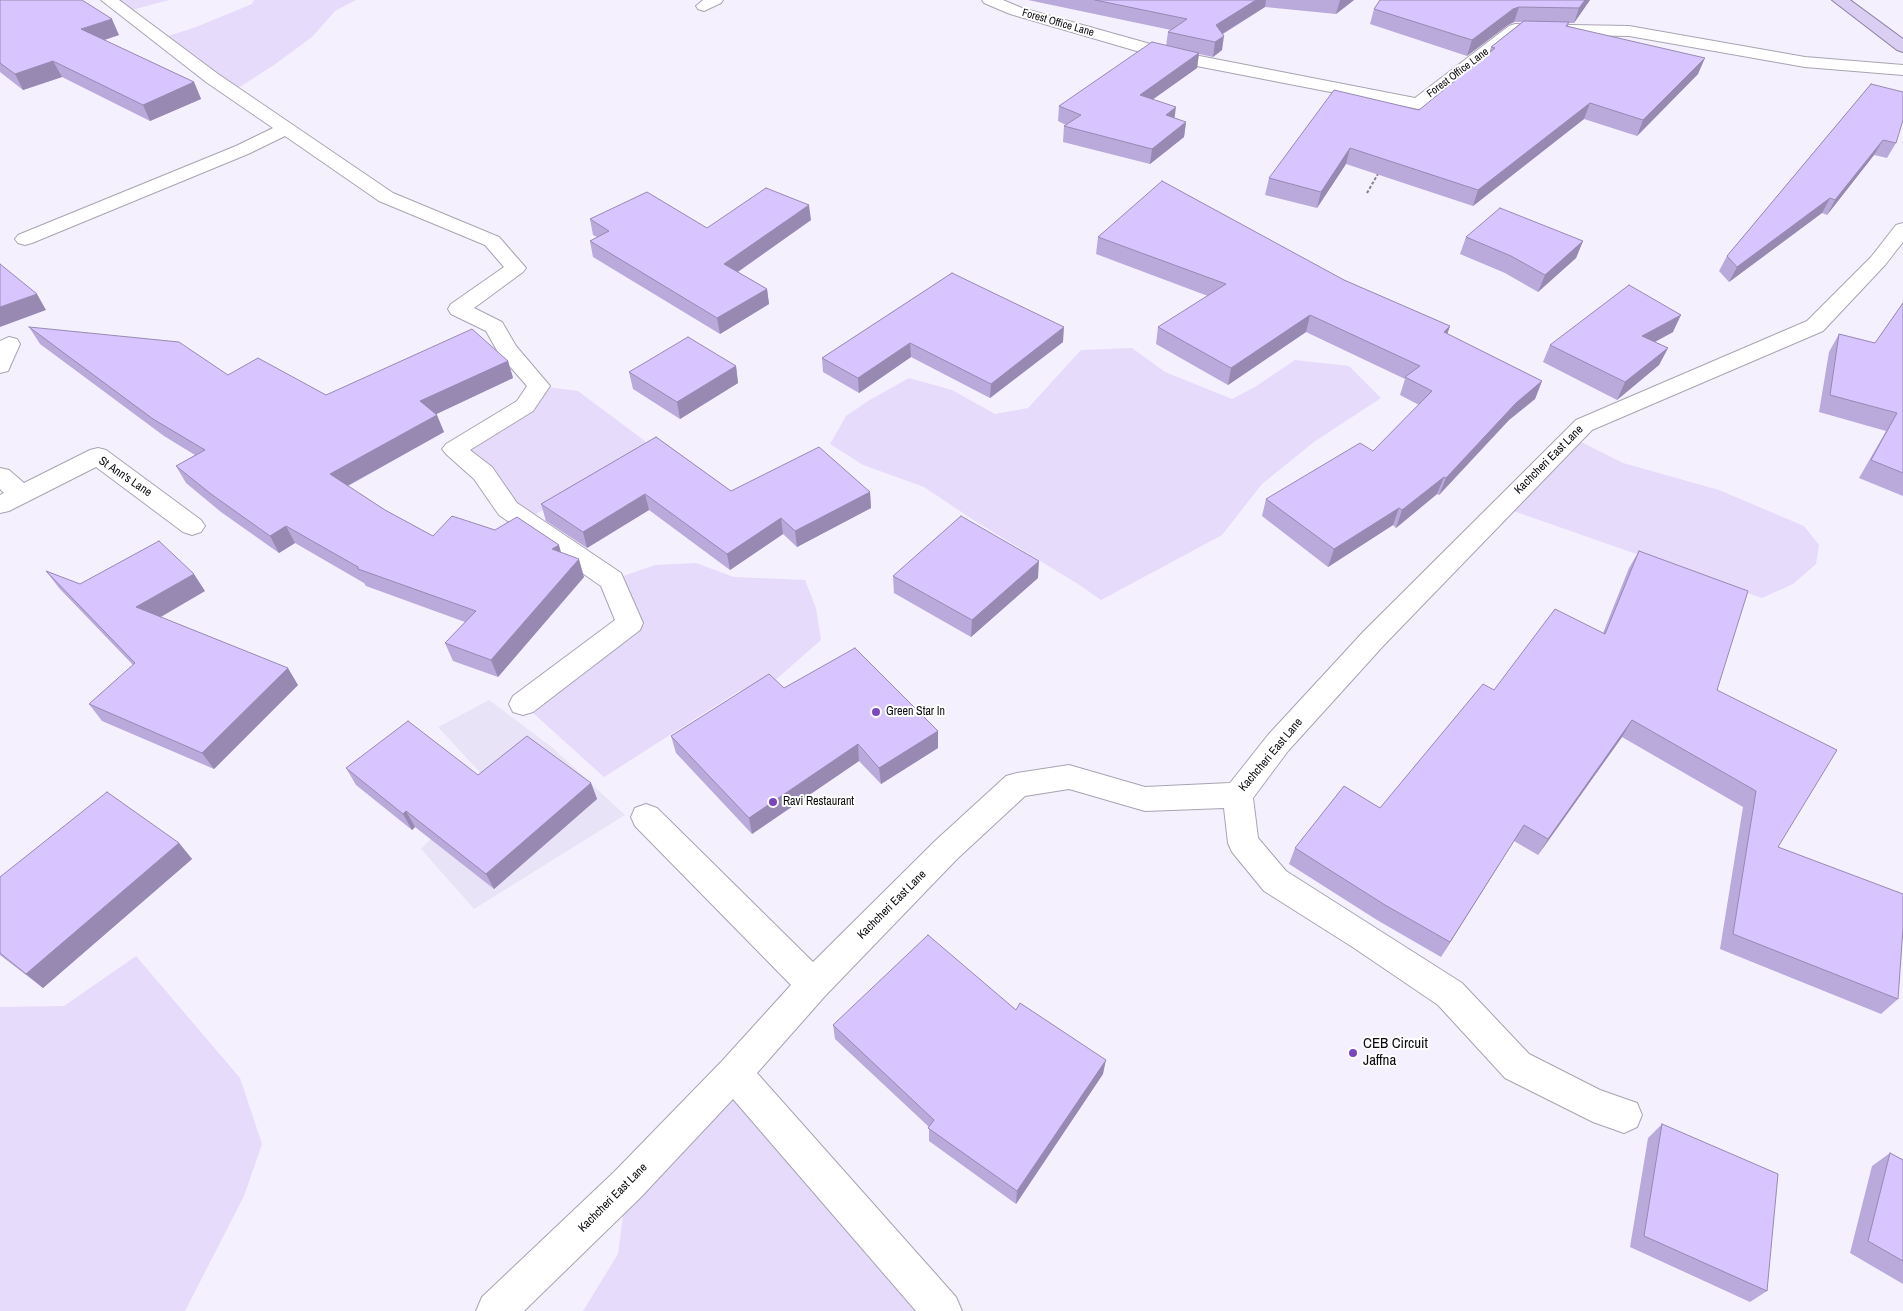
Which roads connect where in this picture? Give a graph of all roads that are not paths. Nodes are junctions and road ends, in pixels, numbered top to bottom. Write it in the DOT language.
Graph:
graph roads {
  1 [pos="109,0"];
  2 [pos="990,0"];
  3 [pos="1840,0"];
  4 [pos="1903,47"];
  5 [pos="1903,70"];
  6 [pos="286,130"];
  7 [pos="1903,229"];
  8 [pos="26,239"];
  9 [pos="9,344"];
  10 [pos="0,366"];
  11 [pos="0,476"];
  12 [pos="22,494"];
  13 [pos="0,505"];
  14 [pos="192,526"];
  15 [pos="523,704"];
  16 [pos="1238,794"];
  17 [pos="646,817"];
  18 [pos="813,985"];
  19 [pos="734,1073"];
  20 [pos="1624,1115"];
  21 [pos="496,1311"];
  22 [pos="942,1311"];
  1 -- 6 [label="street"];
  2 -- 5 [label="street, Forest Office Lane"];
  3 -- 4 [label="highway"];
  6 -- 8 [label="street"];
  6 -- 15 [label="street"];
  7 -- 16 [label="street, Kachcheri East Lane"];
  9 -- 10 [label="street"];
  11 -- 12 [label="street"];
  12 -- 13 [label="street, St Ann's Lane"];
  12 -- 14 [label="street, St Ann's Lane"];
  16 -- 18 [label="street, Kachcheri East Lane"];
  16 -- 20 [label="street"];
  17 -- 18 [label="street"];
  18 -- 19 [label="street, Kachcheri East Lane"];
  19 -- 21 [label="street, Kachcheri East Lane"];
  19 -- 22 [label="street"];
}
